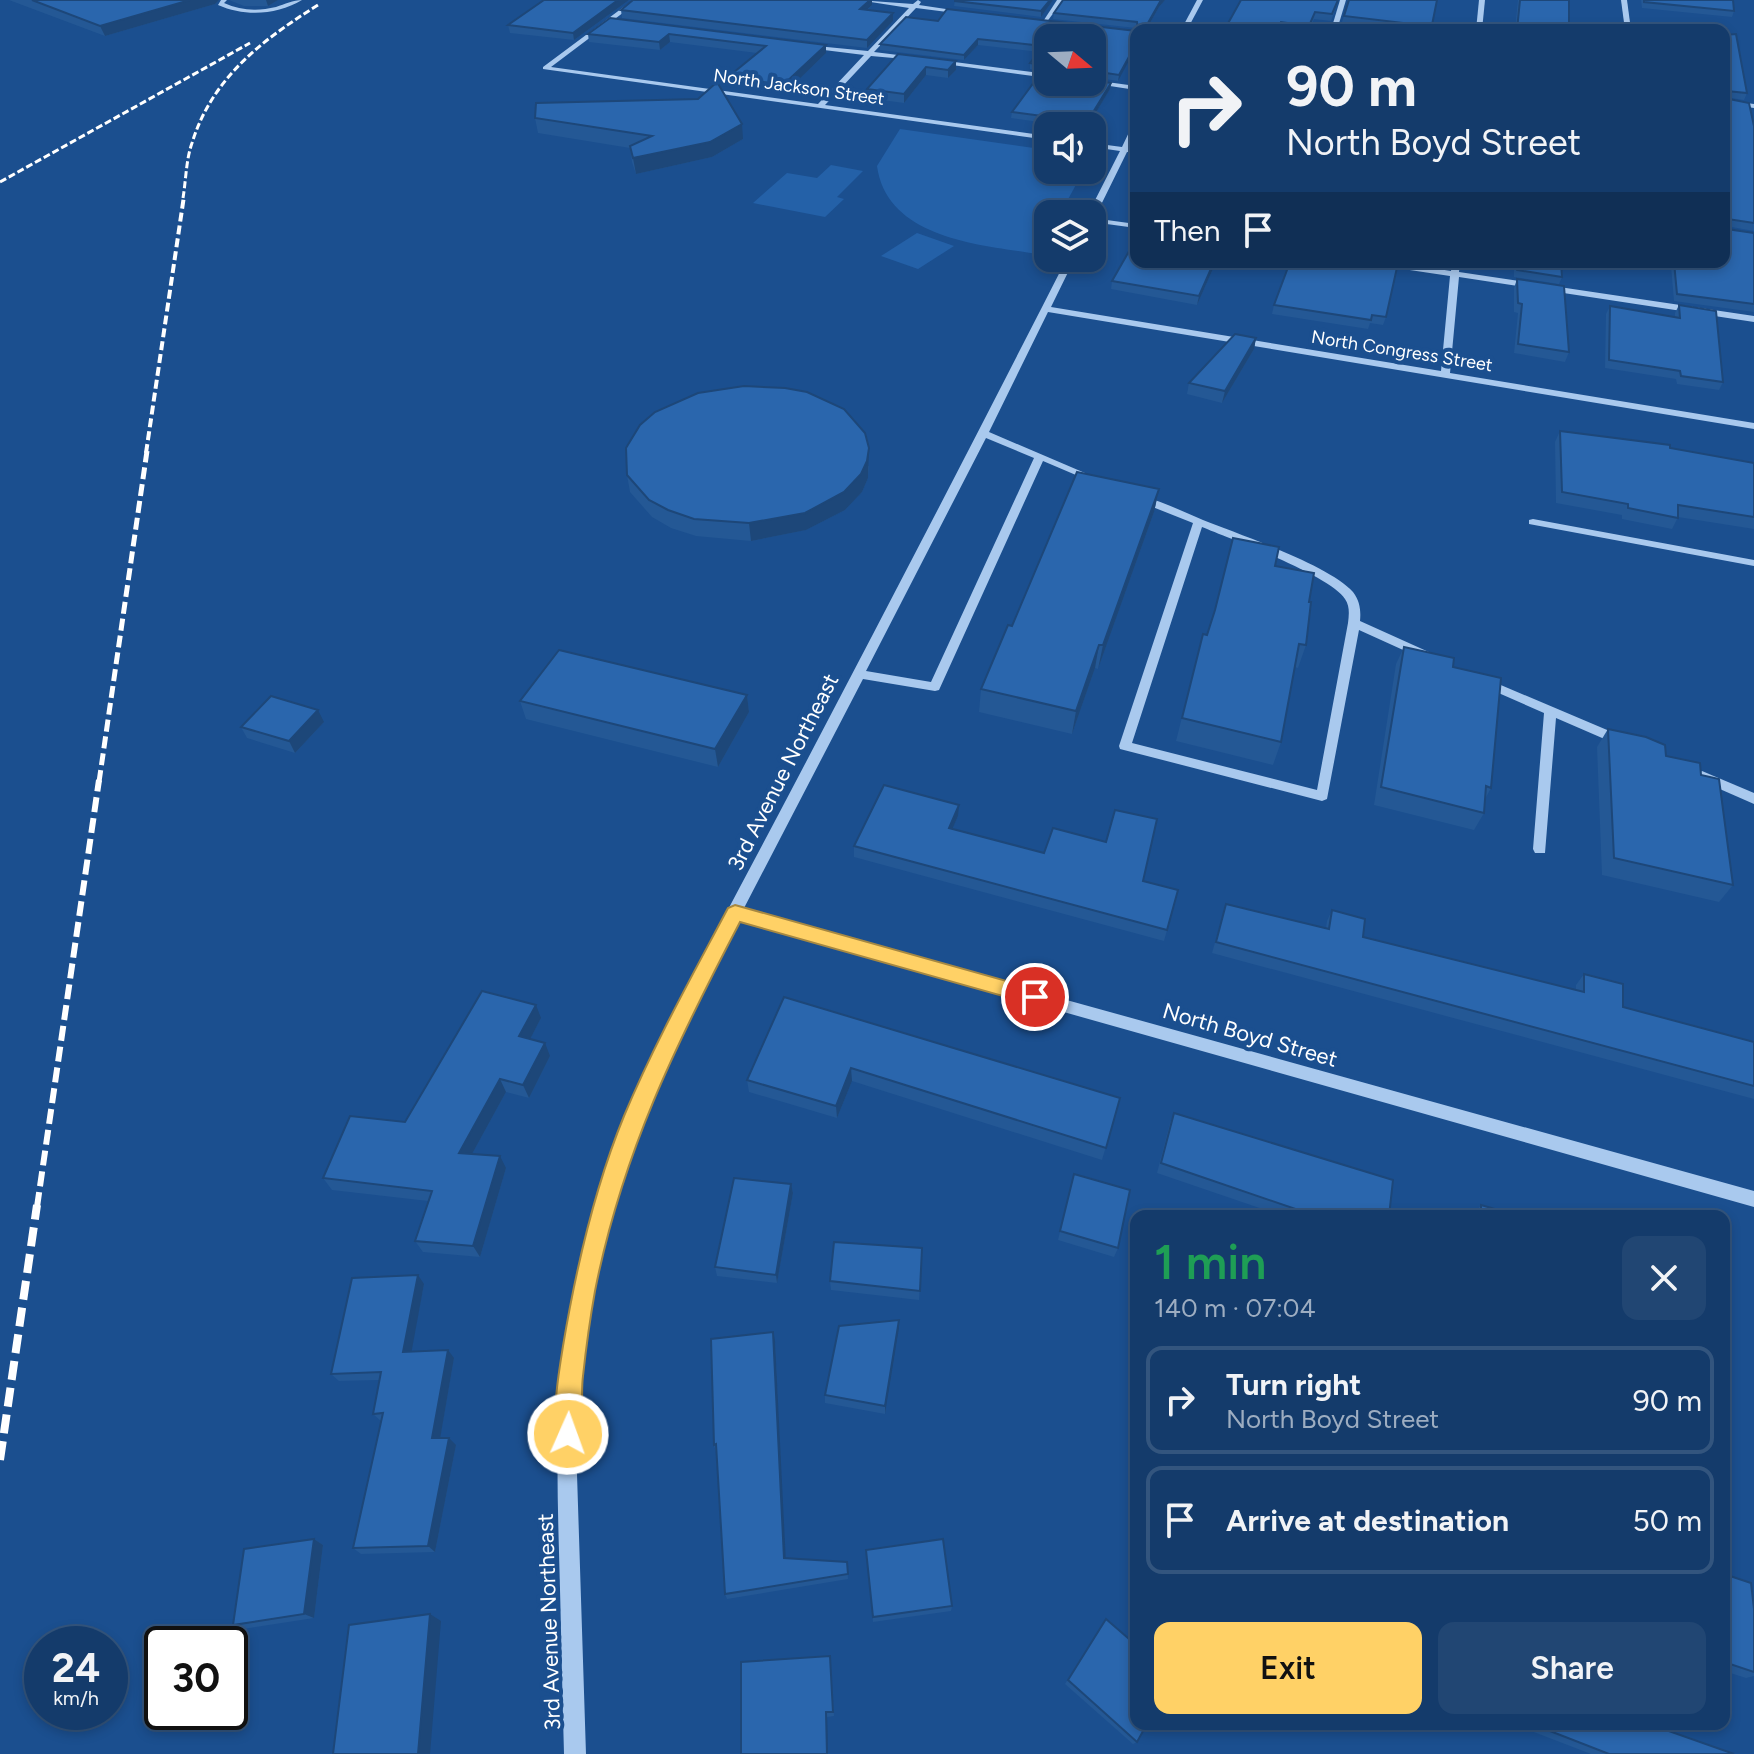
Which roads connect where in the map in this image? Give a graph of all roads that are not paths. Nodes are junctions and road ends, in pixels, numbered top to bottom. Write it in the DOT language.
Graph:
graph roads {
  1 [pos="224,0"];
  2 [pos="299,0"];
  3 [pos="637,0"];
  4 [pos="861,0"];
  5 [pos="1060,0"];
  6 [pos="1200,0"];
  7 [pos="1343,0"];
  8 [pos="1482,0"];
  9 [pos="1624,0"];
  10 [pos="917,3"];
  11 [pos="972,13"];
  12 [pos="1029,20"];
  13 [pos="609,21"];
  14 [pos="1044,22"];
  15 [pos="624,23"];
  16 [pos="1059,24"];
  17 [pos="1187,24"];
  18 [pos="1336,24"];
  19 [pos="1480,24"];
  20 [pos="1627,24"];
  21 [pos="793,44"];
  22 [pos="870,53"];
  23 [pos="1034,74"];
  24 [pos="1106,84"];
  25 [pos="1130,87"];
  26 [pos="1730,103"];
  27 [pos="820,106"];
  28 [pos="1754,106"];
  29 [pos="1034,136"];
  30 [pos="1130,138"];
  31 [pos="1106,147"];
  32 [pos="1124,149"];
  33 [pos="1130,150"];
  34 [pos="1100,200"];
  35 [pos="1106,220"];
  36 [pos="1130,225"];
  37 [pos="1416,268"];
  38 [pos="1456,268"];
  39 [pos="1064,272"];
  40 [pos="1455,274"];
  41 [pos="1045,309"];
  42 [pos="1754,319"];
  43 [pos="1445,374"];
  44 [pos="1754,426"];
  45 [pos="983,433"];
  46 [pos="1040,456"];
  47 [pos="1112,487"];
  48 [pos="1126,493"];
  49 [pos="1533,522"];
  50 [pos="1198,523"];
  51 [pos="1754,563"];
  52 [pos="1354,623"];
  53 [pos="1438,661"];
  54 [pos="1466,673"];
  55 [pos="859,674"];
  56 [pos="1550,711"];
  57 [pos="1637,748"];
  58 [pos="1696,773"];
  59 [pos="1754,799"];
  60 [pos="1540,849"];
  61 [pos="735,913"];
  62 [pos="1754,1199"];
  63 [pos="575,1754"];
  1 -- 2 [label="street"];
  3 -- 13 [label="street"];
  4 -- 10 [label="street"];
  5 -- 14 [label="street"];
  6 -- 17 [label="street"];
  7 -- 18 [label="street"];
  8 -- 19 [label="street"];
  9 -- 20 [label="street"];
  10 -- 11 [label="street"];
  10 -- 22 [label="street"];
  12 -- 14 [label="street"];
  13 -- 15 [label="street"];
  13 -- 27 [label="street, North Jackson Street"];
  14 -- 16 [label="street"];
  21 -- 22 [label="street"];
  22 -- 23 [label="street"];
  22 -- 27 [label="street"];
  24 -- 25 [label="street"];
  26 -- 28 [label="street"];
  27 -- 29 [label="street, North Jackson Street"];
  30 -- 32 [label="street"];
  31 -- 32 [label="street"];
  32 -- 33 [label="street"];
  32 -- 34 [label="street"];
  35 -- 36 [label="street"];
  37 -- 40 [label="street"];
  38 -- 40 [label="street"];
  39 -- 41 [label="street, 3rd Avenue Northeast"];
  40 -- 42 [label="street"];
  40 -- 43 [label="street"];
  41 -- 43 [label="street, North Congress Street"];
  41 -- 45 [label="street, 3rd Avenue Northeast"];
  43 -- 44 [label="street, North Congress Street"];
  45 -- 46 [label="street"];
  45 -- 55 [label="street, 3rd Avenue Northeast"];
  46 -- 47 [label="street"];
  46 -- 55 [label="street"];
  48 -- 50 [label="street"];
  49 -- 51 [label="street"];
  50 -- 52 [label="street"];
  50 -- 52 [label="street"];
  52 -- 53 [label="street"];
  54 -- 56 [label="street"];
  55 -- 61 [label="street, 3rd Avenue Northeast"];
  56 -- 57 [label="street"];
  56 -- 60 [label="street"];
  58 -- 59 [label="street"];
  61 -- 62 [label="street, North Boyd Street"];
  61 -- 63 [label="street, 3rd Avenue Northeast"];
}
